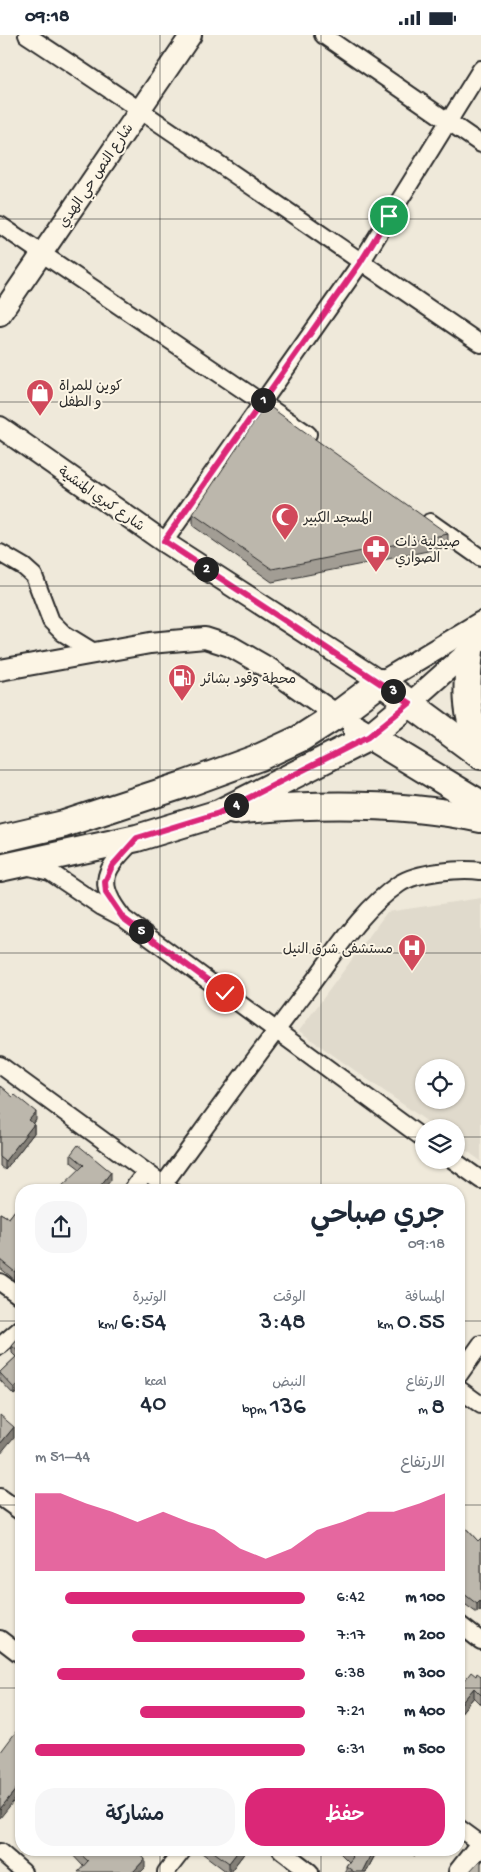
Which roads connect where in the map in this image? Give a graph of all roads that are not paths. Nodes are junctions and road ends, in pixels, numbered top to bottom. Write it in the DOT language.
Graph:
graph roads {
  1 [pos="27,35"];
  2 [pos="191,35"];
  3 [pos="323,35"];
  4 [pos="481,69"];
  5 [pos="140,109"];
  6 [pos="447,121"];
  7 [pos="481,145"];
  8 [pos="0,225"];
  9 [pos="41,254"];
  10 [pos="360,263"];
  11 [pos="0,315"];
  12 [pos="481,344"];
  13 [pos="262,401"];
  14 [pos="0,427"];
  15 [pos="319,442"];
  16 [pos="416,512"];
  17 [pos="164,541"];
  18 [pos="0,553"];
  19 [pos="481,558"];
  20 [pos="481,621"];
  21 [pos="475,646"];
  22 [pos="94,652"];
  23 [pos="0,670"];
  24 [pos="381,683"];
  25 [pos="410,703"];
  26 [pos="338,715"];
  27 [pos="475,715"];
  28 [pos="368,737"];
  29 [pos="481,743"];
  30 [pos="481,756"];
  31 [pos="481,804"];
  32 [pos="219,813"];
  33 [pos="481,819"];
  34 [pos="137,838"];
  35 [pos="0,839"];
  36 [pos="9,866"];
  37 [pos="481,871"];
  38 [pos="123,918"];
  39 [pos="276,1031"];
  40 [pos="0,1065"];
  41 [pos="415,1132"];
  42 [pos="465,1169"];
  43 [pos="146,1172"];
  44 [pos="481,1181"];
  45 [pos="137,1184"];
  46 [pos="163,1184"];
  47 [pos="169,1184"];
  48 [pos="0,1282"];
  49 [pos="15,1293"];
  50 [pos="15,1333"];
  51 [pos="481,1344"];
  52 [pos="0,1346"];
  53 [pos="465,1367"];
  54 [pos="465,1393"];
  55 [pos="481,1405"];
  56 [pos="0,1497"];
  57 [pos="15,1508"];
  58 [pos="465,1629"];
  59 [pos="481,1641"];
  60 [pos="2,1647"];
  61 [pos="15,1652"];
  62 [pos="465,1832"];
  63 [pos="481,1844"];
  64 [pos="0,1852"];
  65 [pos="178,1856"];
  66 [pos="290,1856"];
  67 [pos="23,1872"];
  68 [pos="166,1872"];
  69 [pos="310,1872"];
  70 [pos="459,1872"];
  1 -- 5 [label="street"];
  2 -- 5 [label="street, شارع النص حي الهدي"];
  3 -- 6 [label="street"];
  4 -- 6 [label="street"];
  5 -- 9 [label="street, شارع النص حي الهدي"];
  5 -- 10 [label="street"];
  6 -- 7 [label="street"];
  6 -- 10 [label="street"];
  8 -- 9 [label="street"];
  9 -- 11 [label="street, شارع النص حي الهدي"];
  9 -- 13 [label="street"];
  10 -- 12 [label="street"];
  10 -- 13 [label="street"];
  13 -- 15 [label="street"];
  13 -- 17 [label="street"];
  14 -- 17 [label="street, شارع كبري المنشية"];
  16 -- 19 [label="street"];
  17 -- 24 [label="street, شارع كبري المنشية"];
  18 -- 22 [label="street"];
  20 -- 24 [label="street"];
  21 -- 25 [label="street"];
  21 -- 27 [label="main road"];
  22 -- 23 [label="street"];
  22 -- 26 [label="street"];
  24 -- 25 [label="main road, شارع كبري المنشية"];
  24 -- 26 [label="main road"];
  25 -- 28 [label="main road"];
  25 -- 30 [label="main road, شارع كبري المنشية"];
  26 -- 28 [label="main road"];
  26 -- 35 [label="main road"];
  27 -- 29 [label="main road"];
  28 -- 31 [label="main road"];
  28 -- 32 [label="main road"];
  32 -- 33 [label="main road"];
  32 -- 34 [label="main road"];
  34 -- 36 [label="main road"];
  34 -- 38 [label="street"];
  36 -- 38 [label="street"];
  37 -- 39 [label="street"];
  38 -- 39 [label="street"];
  39 -- 41 [label="street"];
  39 -- 47 [label="street"];
  40 -- 43 [label="street"];
  42 -- 44 [label="street"];
  43 -- 45 [label="street"];
  43 -- 46 [label="street"];
  48 -- 49 [label="street"];
  50 -- 52 [label="street"];
  51 -- 53 [label="street"];
  54 -- 55 [label="street"];
  56 -- 57 [label="street"];
  58 -- 59 [label="street"];
  60 -- 61 [label="street"];
  62 -- 63 [label="street"];
  63 -- 70 [label="street"];
  64 -- 67 [label="street"];
  65 -- 68 [label="street"];
  66 -- 69 [label="street"];
}
